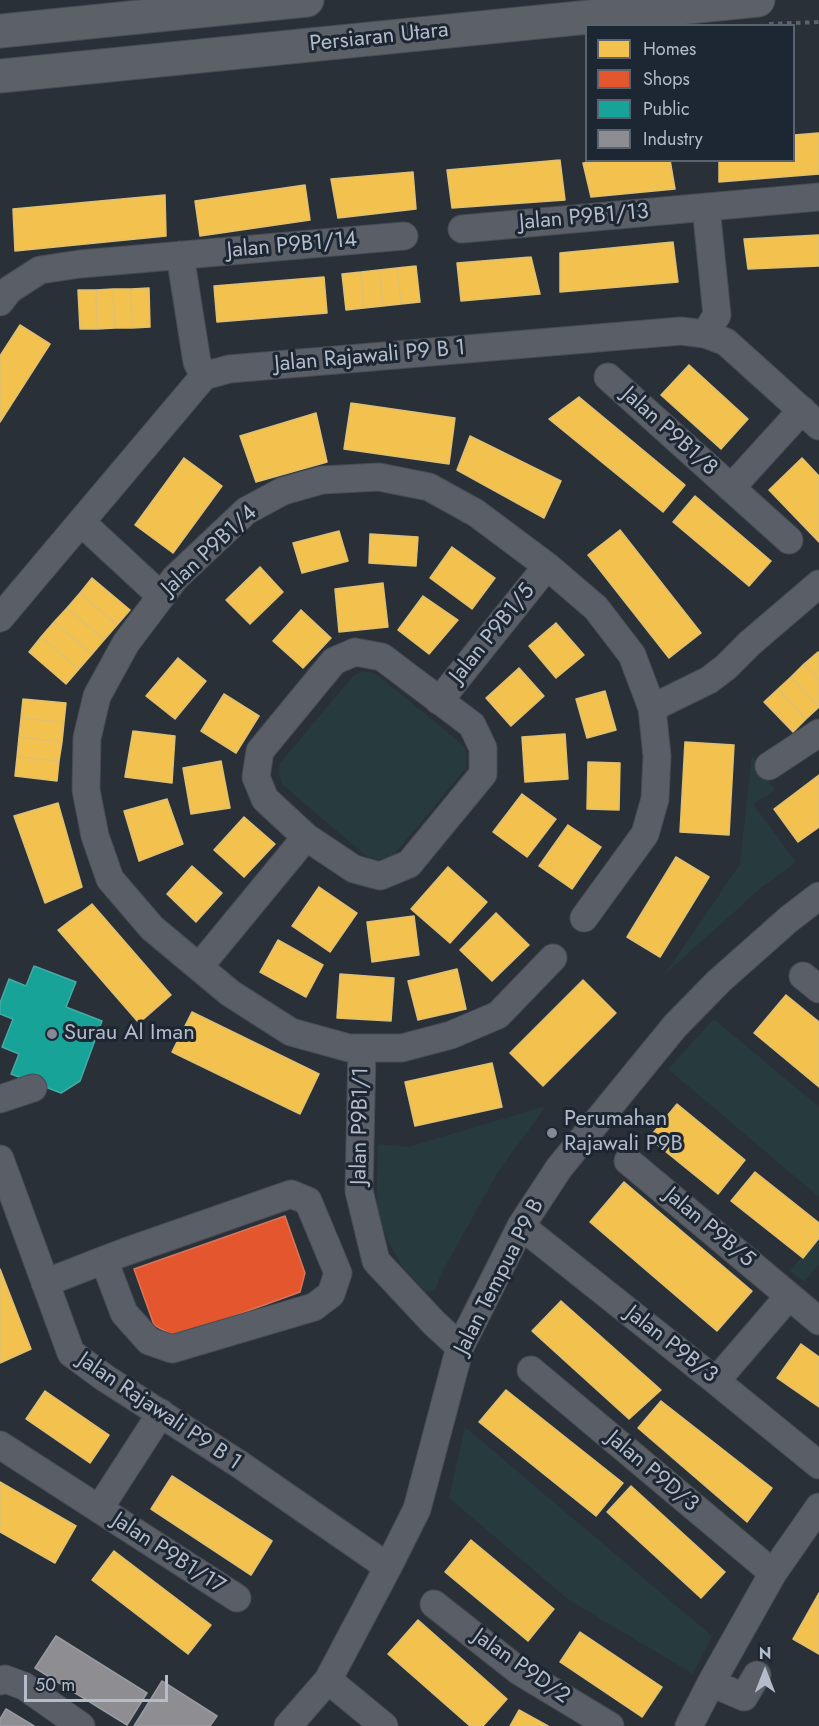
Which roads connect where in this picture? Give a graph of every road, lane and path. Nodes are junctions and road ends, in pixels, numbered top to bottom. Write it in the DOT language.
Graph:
graph roads {
  1 [pos="307,0"];
  2 [pos="759,12"];
  3 [pos="819,22"];
  4 [pos="617,24"];
  5 [pos="585,27"];
  6 [pos="0,31"];
  7 [pos="0,76"];
  8 [pos="819,197"];
  9 [pos="706,207"];
  10 [pos="462,229"];
  11 [pos="404,236"];
  12 [pos="180,255"];
  13 [pos="0,302"];
  14 [pos="705,334"];
  15 [pos="204,376"];
  16 [pos="608,377"];
  17 [pos="811,418"];
  18 [pos="731,488"];
  19 [pos="81,522"];
  20 [pos="789,540"];
  21 [pos="547,566"];
  22 [pos="819,584"];
  23 [pos="162,596"];
  24 [pos="0,618"];
  25 [pos="439,701"];
  26 [pos="652,708"];
  27 [pos="819,733"];
  28 [pos="769,766"];
  29 [pos="306,837"];
  30 [pos="819,896"];
  31 [pos="584,918"];
  32 [pos="553,958"];
  33 [pos="199,967"];
  34 [pos="362,1048"];
  35 [pos="33,1088"];
  36 [pos="0,1099"];
  37 [pos="0,1159"];
  38 [pos="628,1161"];
  39 [pos="521,1226"];
  40 [pos="104,1260"];
  41 [pos="376,1261"];
  42 [pos="338,1273"];
  43 [pos="45,1283"];
  44 [pos="789,1296"];
  45 [pos="819,1321"];
  46 [pos="460,1347"];
  47 [pos="531,1370"];
  48 [pos="716,1381"];
  49 [pos="161,1413"];
  50 [pos="0,1445"];
  51 [pos="819,1466"];
  52 [pos="819,1507"];
  53 [pos="99,1509"];
  54 [pos="388,1567"];
  55 [pos="773,1573"];
  56 [pos="237,1598"];
  57 [pos="434,1604"];
  58 [pos="757,1675"];
  59 [pos="328,1680"];
  60 [pos="0,1681"];
  61 [pos="711,1683"];
  62 [pos="692,1725"];
  63 [pos="81,1726"];
  64 [pos="288,1726"];
  65 [pos="384,1726"];
  66 [pos="610,1726"];
  1 -- 6 [label="main road, Persiaran Utara"];
  2 -- 3 [label="path"];
  2 -- 4 [label="main road, Persiaran Utara"];
  5 -- 7 [label="main road, Persiaran Utara"];
  8 -- 9 [label="street, Jalan P9B1/13"];
  9 -- 10 [label="street, Jalan P9B1/13"];
  9 -- 14 [label="street"];
  11 -- 12 [label="street, Jalan P9B1/14"];
  12 -- 13 [label="street, Jalan P9B1/14"];
  12 -- 15 [label="street"];
  14 -- 15 [label="street, Jalan Rajawali P9 B 1"];
  14 -- 17 [label="street, Jalan Rajawali P9 B 1"];
  15 -- 19 [label="street"];
  16 -- 18 [label="street, Jalan P9B1/8"];
  17 -- 18 [label="street, Jalan P9B1/8"];
  18 -- 20 [label="street, Jalan P9B1/8"];
  19 -- 23 [label="street"];
  19 -- 24 [label="street"];
  21 -- 23 [label="street, Jalan P9B1/4"];
  21 -- 25 [label="street, Jalan P9B1/5"];
  21 -- 26 [label="street, Jalan P9B1/4"];
  22 -- 26 [label="street"];
  23 -- 33 [label="street, Jalan P9B1/4"];
  25 -- 29 [label="street, Jalan P9B1/5"];
  25 -- 29 [label="street, Jalan P9B1/5"];
  26 -- 31 [label="street, Jalan P9B1/4"];
  27 -- 28 [label="street"];
  29 -- 33 [label="street"];
  30 -- 39 [label="street, Jalan Tempua P9 B"];
  32 -- 34 [label="street, Jalan P9B1/4"];
  33 -- 34 [label="street, Jalan P9B1/4"];
  34 -- 41 [label="street, Jalan P9B1/1"];
  35 -- 36 [label="street"];
  37 -- 43 [label="street, Jalan Rajawali P9 B 1"];
  38 -- 44 [label="street, Jalan P9B/5"];
  39 -- 46 [label="street, Jalan Tempua P9 B"];
  39 -- 48 [label="street, Jalan P9B/3"];
  40 -- 42 [label="street"];
  40 -- 42 [label="street"];
  40 -- 43 [label="street"];
  41 -- 42 [label="street"];
  41 -- 46 [label="street, Jalan P9B1/1"];
  43 -- 49 [label="street, Jalan Rajawali P9 B 1"];
  44 -- 45 [label="street, Jalan P9B/5"];
  44 -- 48 [label="street"];
  46 -- 54 [label="street, Jalan Tempua P9 B"];
  47 -- 55 [label="street, Jalan P9D/3"];
  48 -- 51 [label="street, Jalan P9B/3"];
  49 -- 53 [label="street, Jalan P9B1/17"];
  49 -- 54 [label="street, Jalan Rajawali P9 B 1"];
  50 -- 53 [label="street, Jalan P9B1/17"];
  52 -- 55 [label="street"];
  53 -- 56 [label="street, Jalan P9B1/17"];
  54 -- 59 [label="street, Jalan Tempua P9 B"];
  55 -- 61 [label="street"];
  57 -- 66 [label="street, Jalan P9D/2"];
  58 -- 61 [label="street"];
  59 -- 64 [label="street, Jalan Tempua P9 B"];
  59 -- 65 [label="street"];
  60 -- 63 [label="street"];
  61 -- 62 [label="street"];
}
